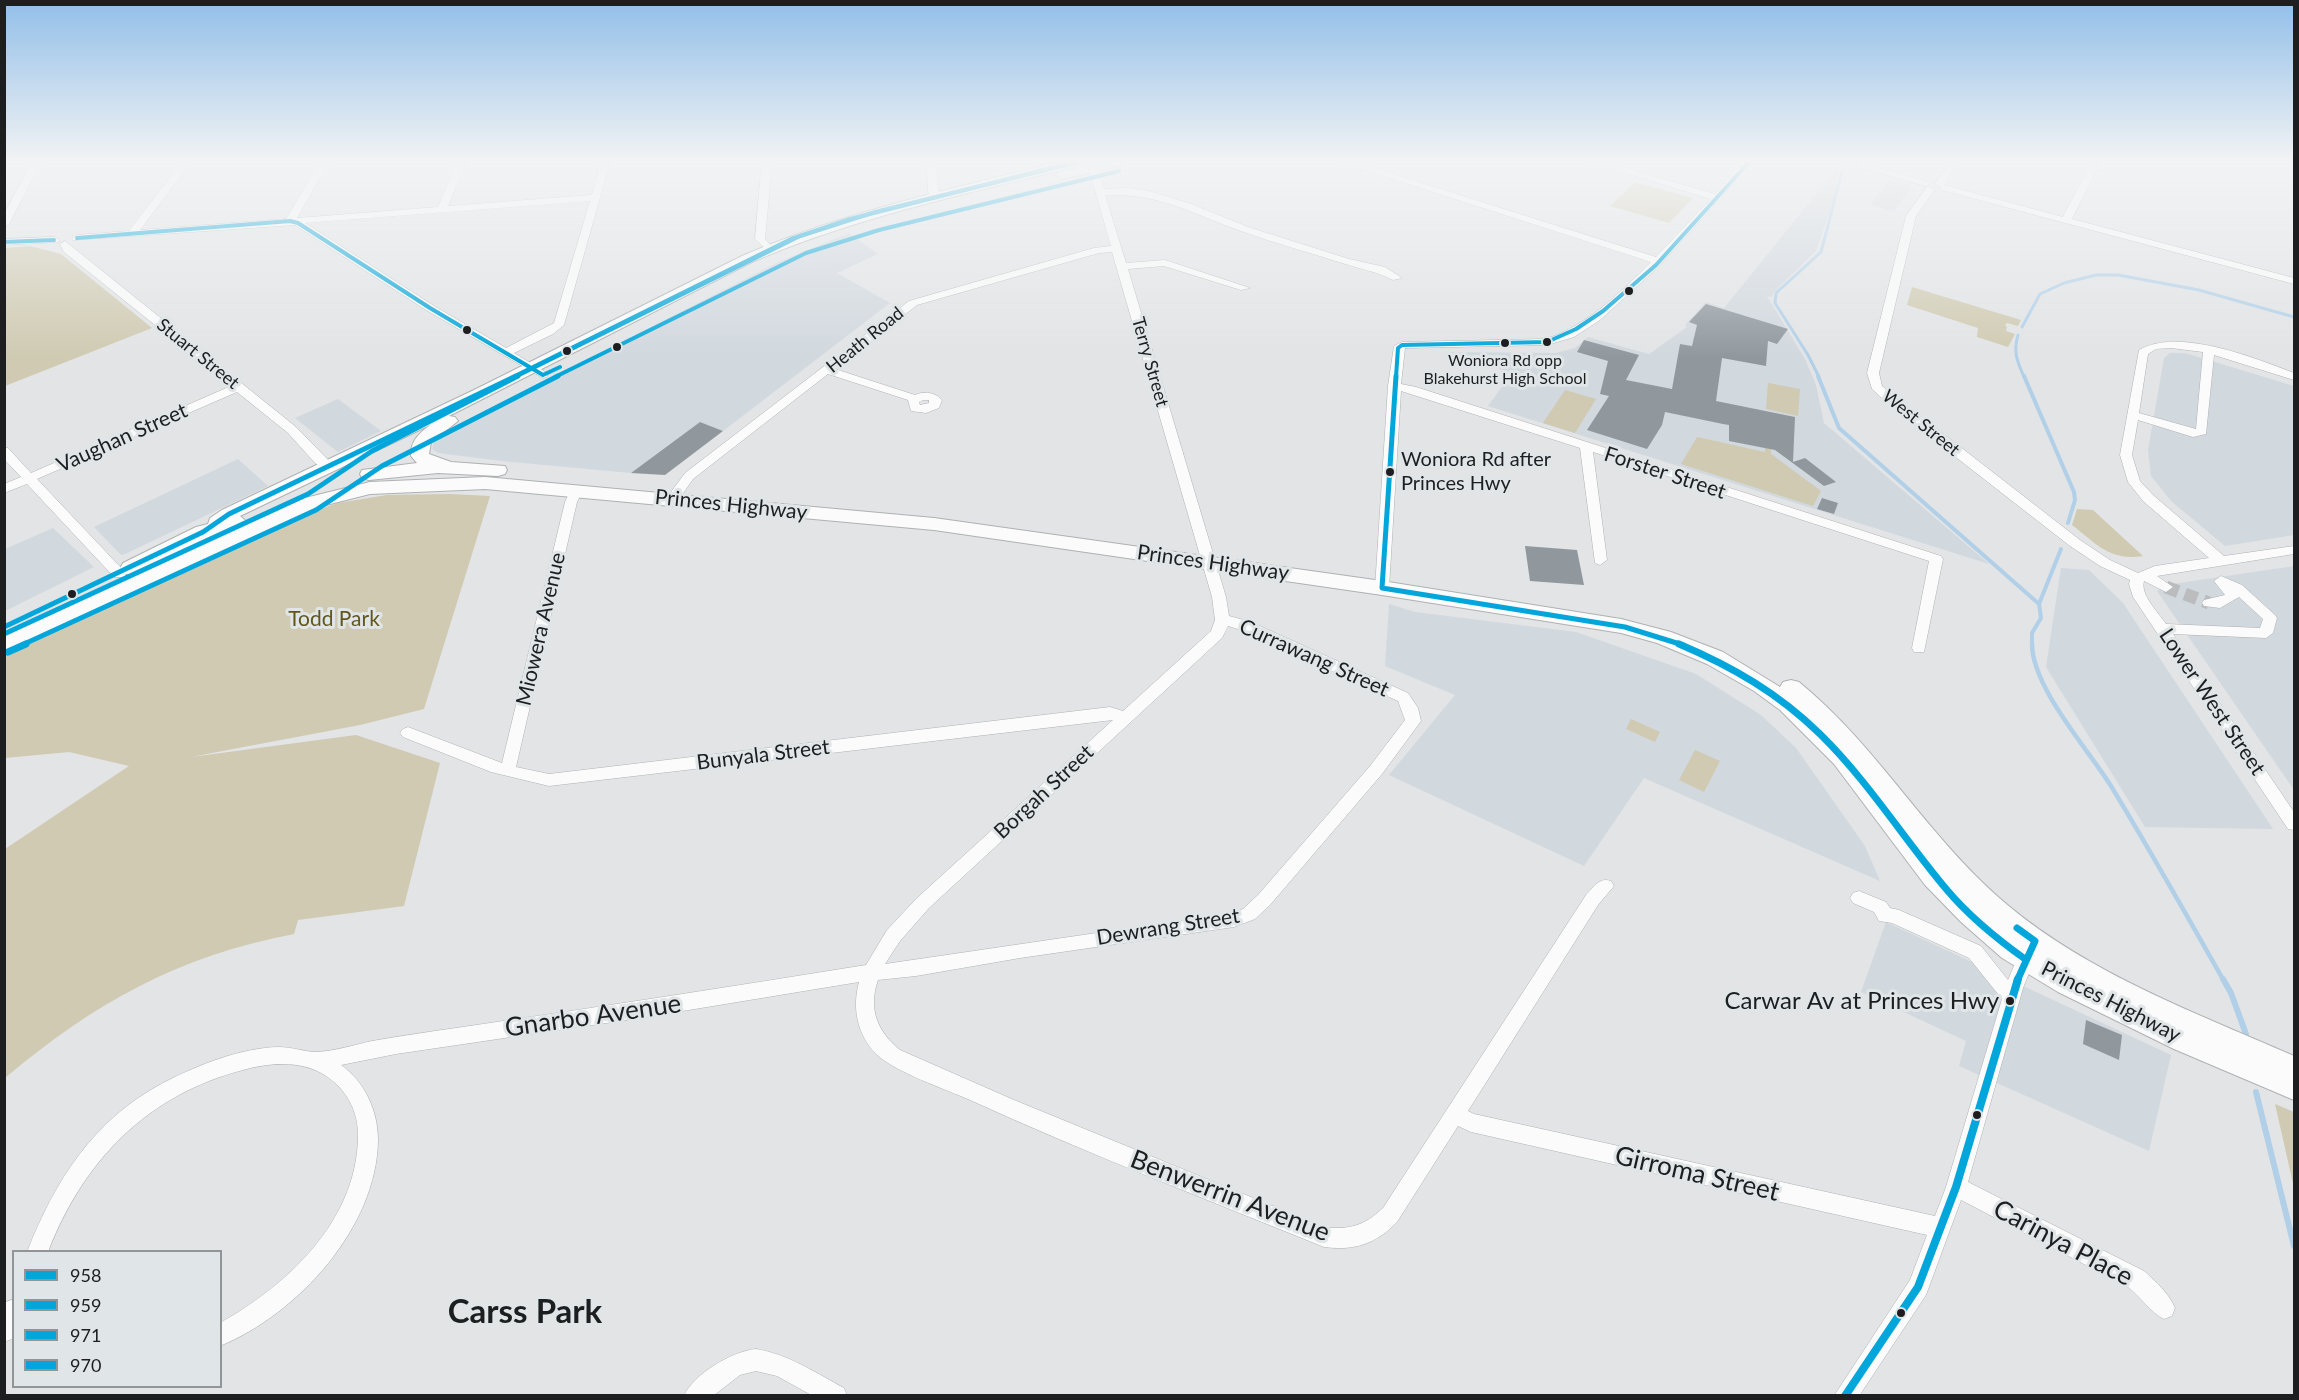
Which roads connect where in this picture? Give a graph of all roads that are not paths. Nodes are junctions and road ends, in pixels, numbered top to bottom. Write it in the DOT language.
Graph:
graph roads {
  1 [pos="137,227"];
  2 [pos="194,227"];
  3 [pos="303,227"];
  4 [pos="321,227"];
  5 [pos="587,227"];
  6 [pos="761,227"];
  7 [pos="828,227"];
  8 [pos="857,227"];
  9 [pos="1111,227"];
  10 [pos="1238,227"];
  11 [pos="1551,227"];
  12 [pos="1688,227"];
  13 [pos="1908,227"];
  14 [pos="2090,227"];
  15 [pos="133,232"];
  16 [pos="316,235"];
  17 [pos="4,242"];
  18 [pos="60,242"];
  19 [pos="1117,248"];
  20 [pos="769,249"];
  21 [pos="1657,261"];
  22 [pos="1122,266"];
  23 [pos="1397,278"];
  24 [pos="2295,281"];
  25 [pos="1245,288"];
  26 [pos="2209,351"];
  27 [pos="504,353"];
  28 [pos="828,370"];
  29 [pos="536,372"];
  30 [pos="2295,378"];
  31 [pos="1394,386"];
  32 [pos="239,387"];
  33 [pos="915,399"];
  34 [pos="2133,415"];
  35 [pos="448,421"];
  36 [pos="1586,447"];
  37 [pos="4,451"];
  38 [pos="329,467"];
  39 [pos="462,467"];
  40 [pos="30,478"];
  41 [pos="355,484"];
  42 [pos="4,489"];
  43 [pos="577,490"];
  44 [pos="676,493"];
  45 [pos="203,532"];
  46 [pos="2295,550"];
  47 [pos="1205,554"];
  48 [pos="1600,560"];
  49 [pos="2222,562"];
  50 [pos="2202,565"];
  51 [pos="119,574"];
  52 [pos="2142,576"];
  53 [pos="2221,581"];
  54 [pos="1383,582"];
  55 [pos="2166,587"];
  56 [pos="2209,603"];
  57 [pos="1224,620"];
  58 [pos="4,627"];
  59 [pos="2162,629"];
  60 [pos="4,644"];
  61 [pos="1919,648"];
  62 [pos="1125,717"];
  63 [pos="1413,721"];
  64 [pos="408,732"];
  65 [pos="508,770"];
  66 [pos="2295,824"];
  67 [pos="1605,886"];
  68 [pos="1859,898"];
  69 [pos="2030,950"];
  70 [pos="872,972"];
  71 [pos="2012,997"];
  72 [pos="315,1061"];
  73 [pos="2295,1070"];
  74 [pos="2295,1087"];
  75 [pos="1455,1114"];
  76 [pos="1956,1186"];
  77 [pos="1941,1228"];
  78 [pos="37,1250"];
  79 [pos="2164,1308"];
  80 [pos="12,1314"];
  81 [pos="4,1331"];
  82 [pos="222,1334"];
  83 [pos="695,1395"];
  84 [pos="836,1395"];
  85 [pos="1845,1395"];
  1 -- 15 [label="street"];
  2 -- 15 [label="street"];
  3 -- 16 [label="street"];
  4 -- 16 [label="street"];
  5 -- 27 [label="street"];
  6 -- 20 [label="street"];
  7 -- 20 [label="highway"];
  8 -- 29 [label="highway"];
  9 -- 19 [label="street, Terry Street"];
  10 -- 23 [label="street"];
  11 -- 21 [label="street"];
  12 -- 21 [label="street"];
  13 -- 52 [label="street, West Street"];
  14 -- 24 [label="street"];
  15 -- 18 [label="street"];
  16 -- 27 [label="street"];
  17 -- 18 [label="street"];
  18 -- 32 [label="street, Stuart Street"];
  19 -- 22 [label="street, Terry Street"];
  19 -- 28 [label="street, Heath Road"];
  20 -- 29 [label="highway"];
  21 -- 31 [label="street"];
  22 -- 25 [label="street"];
  22 -- 47 [label="street, Terry Street"];
  26 -- 30 [label="street"];
  26 -- 34 [label="street"];
  26 -- 34 [label="street"];
  27 -- 29 [label="street"];
  28 -- 33 [label="street"];
  28 -- 44 [label="street, Heath Road"];
  29 -- 35 [label="highway"];
  29 -- 38 [label="highway"];
  31 -- 36 [label="street, Forster Street"];
  31 -- 54 [label="street"];
  32 -- 38 [label="street, Stuart Street"];
  32 -- 40 [label="street, Vaughan Street"];
  34 -- 49 [label="street"];
  35 -- 39 [label="highway"];
  35 -- 41 [label="highway"];
  36 -- 48 [label="street"];
  36 -- 61 [label="street, Forster Street"];
  37 -- 40 [label="street"];
  38 -- 41 [label="highway"];
  38 -- 45 [label="highway"];
  39 -- 41 [label="highway, Princes Highway"];
  39 -- 44 [label="highway, Princes Highway"];
  40 -- 42 [label="street, Vaughan Street"];
  40 -- 51 [label="street"];
  41 -- 43 [label="highway, Princes Highway"];
  41 -- 45 [label="highway, Princes Highway"];
  41 -- 60 [label="highway, Princes Highway"];
  43 -- 44 [label="highway, Princes Highway"];
  43 -- 65 [label="street, Miowera Avenue"];
  44 -- 47 [label="highway, Princes Highway"];
  45 -- 51 [label="highway, Princes Highway"];
  46 -- 49 [label="street"];
  47 -- 54 [label="highway, Princes Highway"];
  47 -- 57 [label="street, Currawang Street"];
  49 -- 50 [label="street"];
  50 -- 52 [label="street"];
  50 -- 53 [label="street"];
  51 -- 58 [label="highway, Princes Highway"];
  52 -- 55 [label="street, West Street"];
  52 -- 59 [label="street, Lower West Street"];
  53 -- 56 [label="street"];
  53 -- 59 [label="street"];
  54 -- 69 [label="highway, Princes Highway"];
  57 -- 62 [label="street, Borgah Street"];
  57 -- 63 [label="street, Currawang Street"];
  59 -- 66 [label="street, Lower West Street"];
  62 -- 65 [label="street, Bunyala Street"];
  62 -- 70 [label="street, Borgah Street"];
  63 -- 70 [label="street, Dewrang Street"];
  64 -- 65 [label="street, Bunyala Street"];
  67 -- 75 [label="street, Benwerrin Avenue"];
  68 -- 71 [label="street"];
  69 -- 71 [label="street"];
  69 -- 73 [label="highway, Princes Highway"];
  69 -- 74 [label="highway, Princes Highway"];
  70 -- 72 [label="street, Gnarbo Avenue"];
  70 -- 75 [label="street, Benwerrin Avenue"];
  71 -- 76 [label="street"];
  72 -- 78 [label="street, Gnarbo Avenue"];
  72 -- 82 [label="street, Gnarbo Avenue"];
  75 -- 77 [label="street, Girroma Street"];
  76 -- 77 [label="street"];
  76 -- 79 [label="street, Carinya Place"];
  77 -- 85 [label="street"];
  80 -- 81 [label="street"];
  83 -- 84 [label="street"];
}
